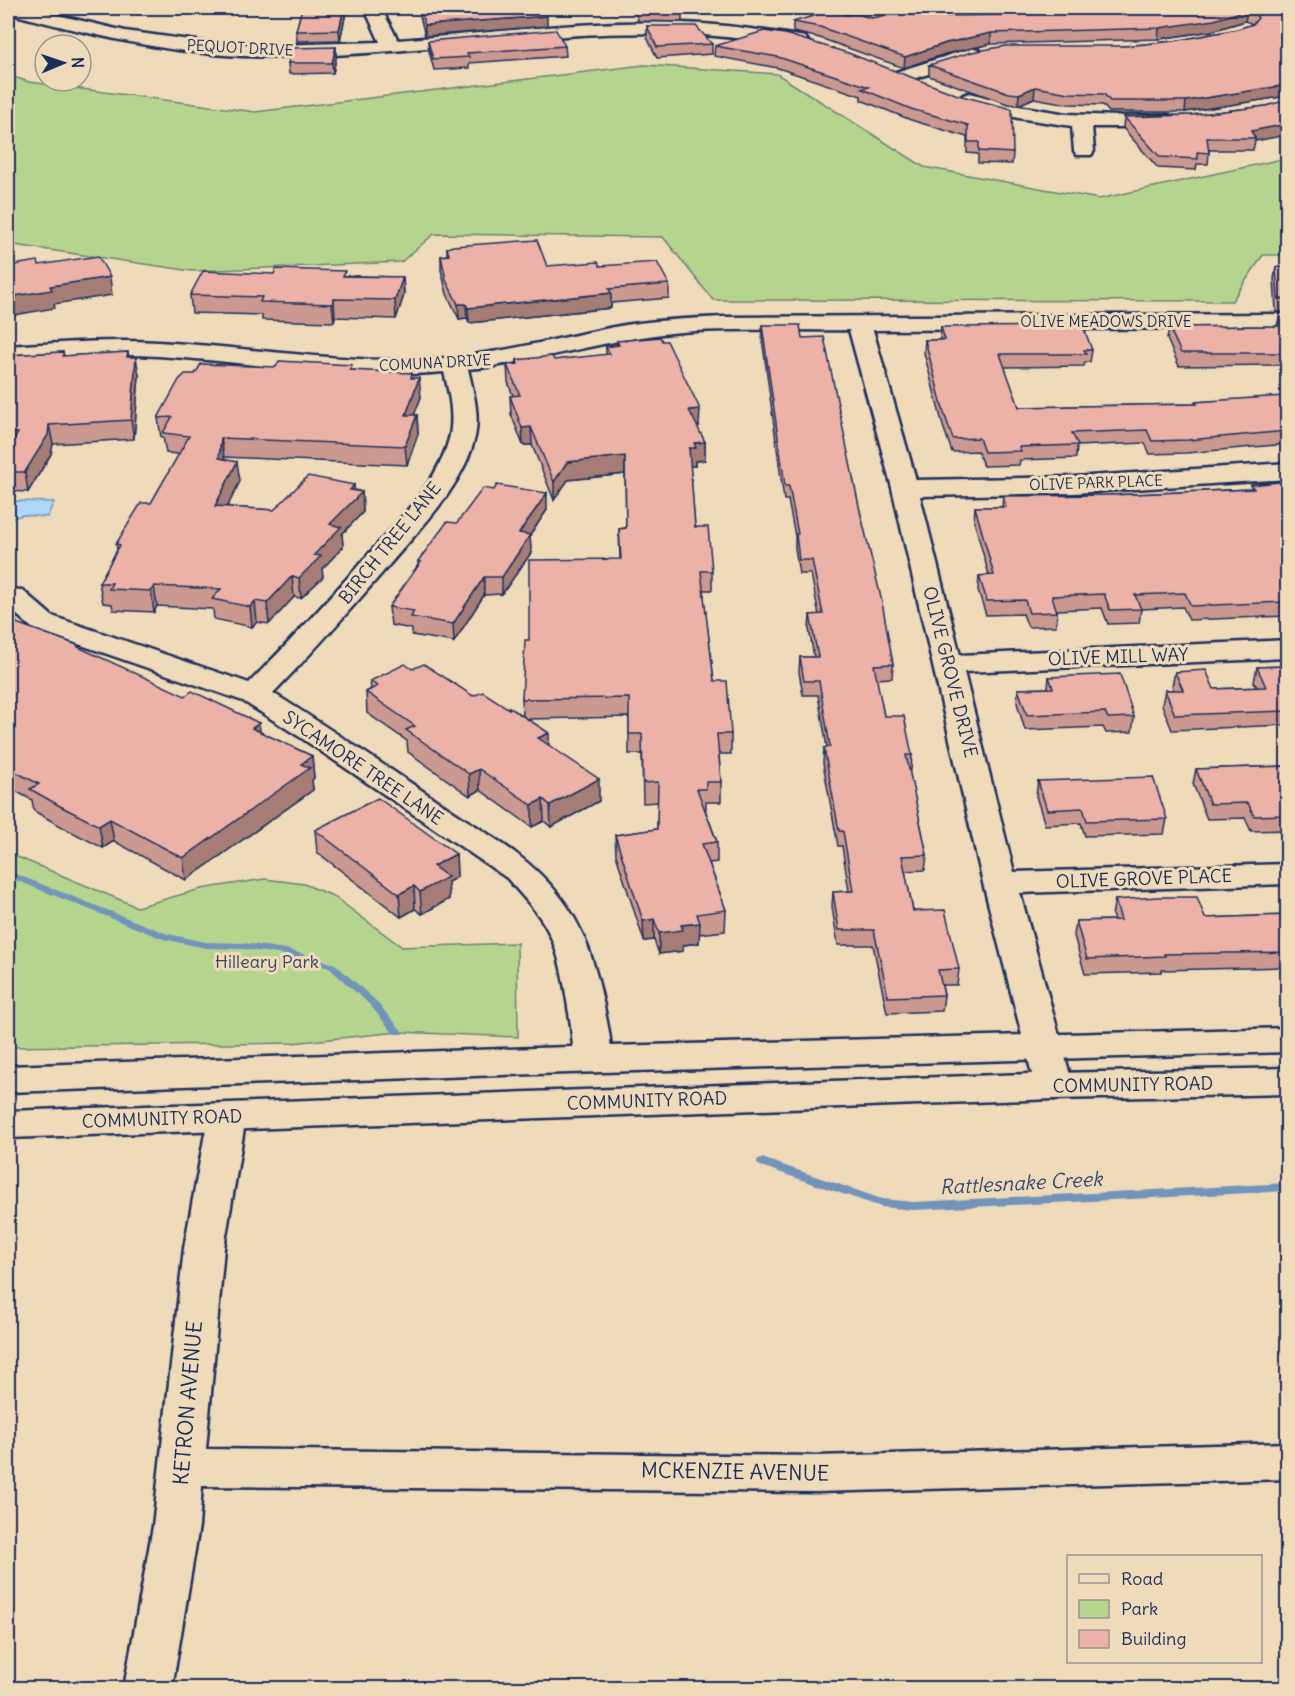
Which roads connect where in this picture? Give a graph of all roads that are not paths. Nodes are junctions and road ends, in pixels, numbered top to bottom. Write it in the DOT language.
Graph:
graph roads {
  1 [pos="9,8"];
  2 [pos="590,15"];
  3 [pos="377,16"];
  4 [pos="606,29"];
  5 [pos="813,44"];
  6 [pos="391,46"];
  7 [pos="994,51"];
  8 [pos="880,68"];
  9 [pos="903,76"];
  10 [pos="1185,120"];
  11 [pos="1081,121"];
  12 [pos="1084,151"];
  13 [pos="1287,321"];
  14 [pos="859,323"];
  15 [pos="8,353"];
  16 [pos="455,364"];
  17 [pos="1287,471"];
  18 [pos="905,488"];
  19 [pos="12,596"];
  20 [pos="1287,649"];
  21 [pos="949,664"];
  22 [pos="254,695"];
  23 [pos="1287,874"];
  24 [pos="1000,883"];
  25 [pos="1287,1040"];
  26 [pos="1044,1047"];
  27 [pos="593,1059"];
  28 [pos="450,1064"];
  29 [pos="120,1077"];
  30 [pos="8,1079"];
  31 [pos="1287,1081"];
  32 [pos="1054,1086"];
  33 [pos="8,1098"];
  34 [pos="376,1111"];
  35 [pos="226,1117"];
  36 [pos="8,1125"];
  37 [pos="1287,1461"];
  38 [pos="182,1467"];
  39 [pos="148,1689"];
  1 -- 6 [label="street, PEQUOT DRIVE"];
  2 -- 4 [label="street"];
  3 -- 6 [label="street"];
  4 -- 5 [label="street, PEQUOT DRIVE"];
  4 -- 6 [label="street, PEQUOT DRIVE"];
  7 -- 9 [label="street"];
  8 -- 9 [label="street"];
  9 -- 11 [label="street"];
  10 -- 11 [label="street"];
  11 -- 12 [label="street"];
  13 -- 14 [label="street, OLIVE MEADOWS DRIVE"];
  14 -- 16 [label="street, COMUNA DRIVE"];
  14 -- 18 [label="street, OLIVE GROVE DRIVE"];
  15 -- 16 [label="street, COMUNA DRIVE"];
  16 -- 22 [label="street, BIRCH TREE LANE"];
  17 -- 18 [label="street, OLIVE PARK PLACE"];
  18 -- 21 [label="street, OLIVE GROVE DRIVE"];
  19 -- 22 [label="street, SYCAMORE TREE LANE"];
  20 -- 21 [label="street, OLIVE MILL WAY"];
  21 -- 24 [label="street, OLIVE GROVE DRIVE"];
  22 -- 27 [label="street, SYCAMORE TREE LANE"];
  23 -- 24 [label="street, OLIVE GROVE PLACE"];
  24 -- 26 [label="street, OLIVE GROVE DRIVE"];
  25 -- 26 [label="street"];
  26 -- 27 [label="street"];
  26 -- 32 [label="street, OLIVE GROVE DRIVE"];
  27 -- 28 [label="street"];
  27 -- 34 [label="street"];
  28 -- 29 [label="street"];
  28 -- 35 [label="street"];
  29 -- 30 [label="street"];
  29 -- 33 [label="street"];
  31 -- 32 [label="street, COMMUNITY ROAD"];
  32 -- 34 [label="street, COMMUNITY ROAD"];
  34 -- 35 [label="street, COMMUNITY ROAD"];
  35 -- 36 [label="street, COMMUNITY ROAD"];
  35 -- 38 [label="street, KETRON AVENUE"];
  37 -- 38 [label="street, MCKENZIE AVENUE"];
  38 -- 39 [label="street, KETRON AVENUE"];
}
